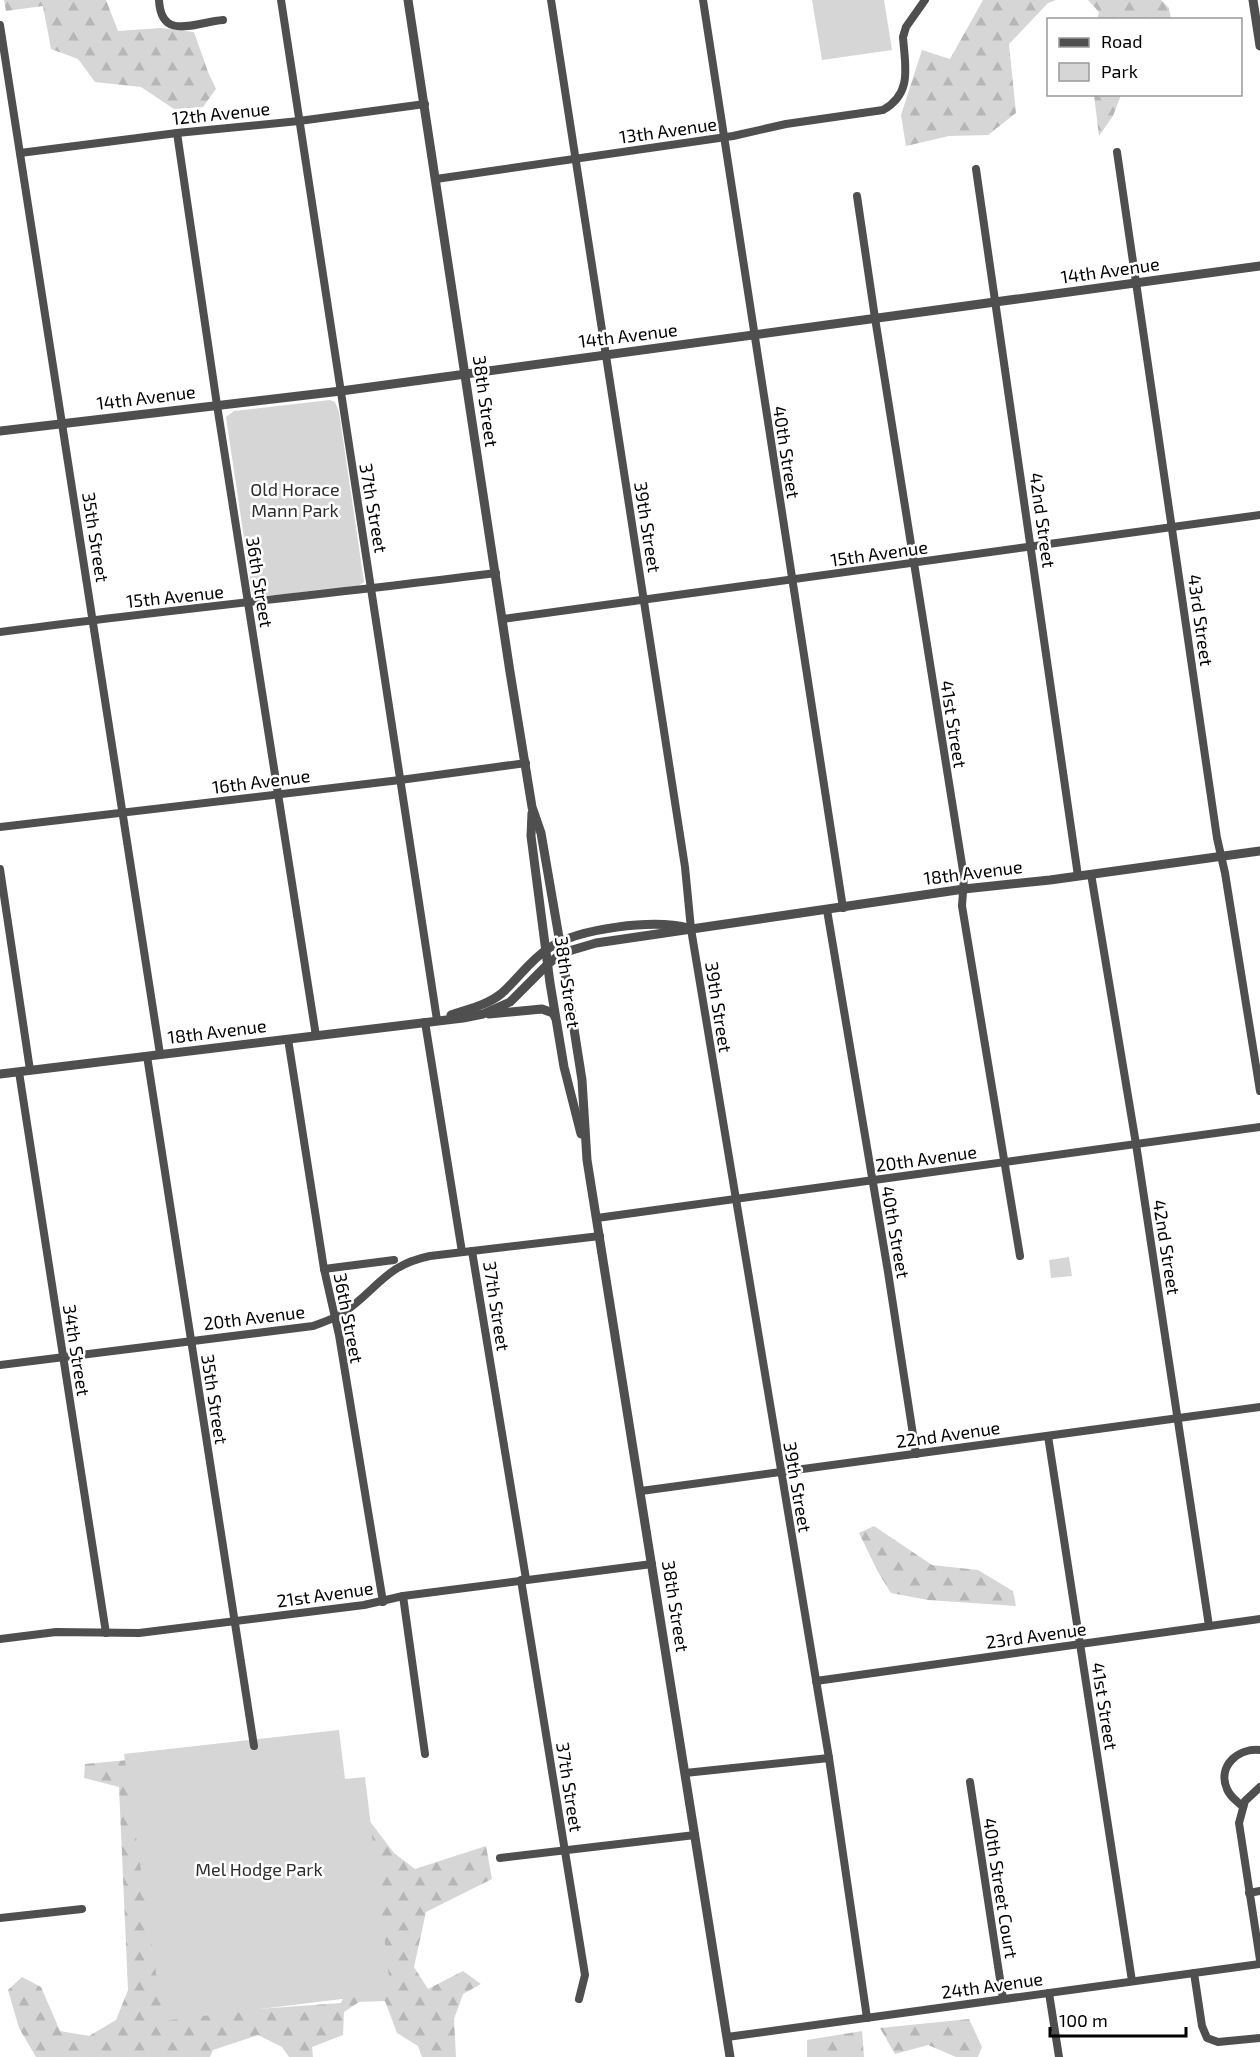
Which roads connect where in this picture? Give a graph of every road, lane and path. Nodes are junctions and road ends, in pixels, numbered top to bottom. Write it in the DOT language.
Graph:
graph roads {
  1 [pos="159,0"];
  2 [pos="281,0"];
  3 [pos="408,0"];
  4 [pos="551,0"];
  5 [pos="703,0"];
  6 [pos="925,0"];
  7 [pos="1253,0"];
  8 [pos="223,20"];
  9 [pos="0,25"];
  10 [pos="1260,46"];
  11 [pos="425,104"];
  12 [pos="299,120"];
  13 [pos="177,133"];
  14 [pos="723,138"];
  15 [pos="1117,152"];
  16 [pos="20,153"];
  17 [pos="576,159"];
  18 [pos="976,169"];
  19 [pos="436,179"];
  20 [pos="857,196"];
  21 [pos="1260,266"];
  22 [pos="1137,283"];
  23 [pos="997,303"];
  24 [pos="875,318"];
  25 [pos="754,335"];
  26 [pos="606,354"];
  27 [pos="466,373"];
  28 [pos="341,391"];
  29 [pos="217,405"];
  30 [pos="63,423"];
  31 [pos="0,431"];
  32 [pos="1260,515"];
  33 [pos="1172,528"];
  34 [pos="1031,546"];
  35 [pos="914,564"];
  36 [pos="496,573"];
  37 [pos="792,581"];
  38 [pos="372,588"];
  39 [pos="644,601"];
  40 [pos="249,603"];
  41 [pos="94,619"];
  42 [pos="503,619"];
  43 [pos="0,632"];
  44 [pos="526,763"];
  45 [pos="400,780"];
  46 [pos="278,794"];
  47 [pos="532,807"];
  48 [pos="123,812"];
  49 [pos="0,827"];
  50 [pos="1260,851"];
  51 [pos="1221,856"];
  52 [pos="0,868"];
  53 [pos="1091,874"];
  54 [pos="1078,876"];
  55 [pos="964,889"];
  56 [pos="843,908"];
  57 [pos="827,910"];
  58 [pos="691,929"];
  59 [pos="560,942"];
  60 [pos="546,950"];
  61 [pos="562,953"];
  62 [pos="548,964"];
  63 [pos="483,1014"];
  64 [pos="438,1020"];
  65 [pos="556,1020"];
  66 [pos="425,1022"];
  67 [pos="316,1036"];
  68 [pos="288,1039"];
  69 [pos="160,1054"];
  70 [pos="147,1056"];
  71 [pos="30,1070"];
  72 [pos="20,1072"];
  73 [pos="0,1074"];
  74 [pos="1260,1091"];
  75 [pos="1260,1127"];
  76 [pos="1136,1144"];
  77 [pos="587,1160"];
  78 [pos="1005,1162"];
  79 [pos="872,1181"];
  80 [pos="735,1198"];
  81 [pos="597,1218"];
  82 [pos="600,1236"];
  83 [pos="472,1251"];
  84 [pos="462,1252"];
  85 [pos="1020,1256"];
  86 [pos="394,1260"];
  87 [pos="324,1269"];
  88 [pos="336,1317"];
  89 [pos="190,1340"];
  90 [pos="63,1357"];
  91 [pos="0,1365"];
  92 [pos="1260,1407"];
  93 [pos="1178,1418"];
  94 [pos="1048,1436"];
  95 [pos="916,1454"];
  96 [pos="781,1473"];
  97 [pos="641,1491"];
  98 [pos="652,1564"];
  99 [pos="524,1579"];
  100 [pos="403,1596"];
  101 [pos="383,1602"];
  102 [pos="1260,1619"];
  103 [pos="234,1621"];
  104 [pos="1209,1626"];
  105 [pos="106,1633"];
  106 [pos="0,1639"];
  107 [pos="1080,1644"];
  108 [pos="816,1681"];
  109 [pos="254,1746"];
  110 [pos="1260,1750"];
  111 [pos="425,1754"];
  112 [pos="829,1758"];
  113 [pos="685,1773"];
  114 [pos="970,1782"];
  115 [pos="1260,1787"];
  116 [pos="1243,1807"];
  117 [pos="695,1835"];
  118 [pos="565,1849"];
  119 [pos="501,1858"];
  120 [pos="1260,1891"];
  121 [pos="1249,1893"];
  122 [pos="82,1909"];
  123 [pos="0,1918"];
  124 [pos="1260,1962"];
  125 [pos="1194,1972"];
  126 [pos="1132,1981"];
  127 [pos="1049,1993"];
  128 [pos="579,1999"];
  129 [pos="1003,1999"];
  130 [pos="867,2018"];
  131 [pos="727,2037"];
  132 [pos="1260,2037"];
  133 [pos="730,2057"];
  134 [pos="1059,2057"];
  1 -- 8 [label="street"];
  2 -- 12 [label="street, 37th Street"];
  3 -- 11 [label="street, 38th Street"];
  4 -- 17 [label="street, 39th Street"];
  5 -- 14 [label="street, 40th Street"];
  6 -- 14 [label="street, 13th Avenue"];
  7 -- 10 [label="street"];
  9 -- 16 [label="street, 35th Street"];
  11 -- 12 [label="street, 12th Avenue"];
  11 -- 19 [label="street, 38th Street"];
  12 -- 13 [label="street, 12th Avenue"];
  12 -- 28 [label="street, 37th Street"];
  13 -- 16 [label="street, 12th Avenue"];
  13 -- 29 [label="street, 36th Street"];
  14 -- 17 [label="street, 13th Avenue"];
  14 -- 25 [label="street, 40th Street"];
  15 -- 22 [label="street, 43rd Street"];
  16 -- 30 [label="street, 35th Street"];
  17 -- 19 [label="street, 13th Avenue"];
  17 -- 26 [label="street, 39th Street"];
  18 -- 23 [label="street, 42nd Street"];
  19 -- 27 [label="street, 38th Street"];
  20 -- 24 [label="street, 41st Street"];
  21 -- 22 [label="street, 14th Avenue"];
  22 -- 23 [label="street, 14th Avenue"];
  22 -- 33 [label="street, 43rd Street"];
  23 -- 24 [label="street, 14th Avenue"];
  23 -- 34 [label="street, 42nd Street"];
  24 -- 25 [label="street, 14th Avenue"];
  24 -- 35 [label="street, 41st Street"];
  25 -- 26 [label="street, 14th Avenue"];
  25 -- 37 [label="street, 40th Street"];
  26 -- 27 [label="street, 14th Avenue"];
  26 -- 39 [label="street, 39th Street"];
  27 -- 28 [label="street, 14th Avenue"];
  27 -- 36 [label="street, 38th Street"];
  28 -- 29 [label="street, 14th Avenue"];
  28 -- 38 [label="street, 37th Street"];
  29 -- 30 [label="street, 14th Avenue"];
  29 -- 40 [label="street, 36th Street"];
  30 -- 31 [label="street, 14th Avenue"];
  30 -- 41 [label="street, 35th Street"];
  32 -- 33 [label="street, 15th Avenue"];
  33 -- 34 [label="street, 15th Avenue"];
  33 -- 51 [label="street, 43rd Street"];
  34 -- 35 [label="street, 15th Avenue"];
  34 -- 54 [label="street, 42nd Street"];
  35 -- 37 [label="street, 15th Avenue"];
  35 -- 55 [label="street, 41st Street"];
  36 -- 38 [label="street, 15th Avenue"];
  36 -- 42 [label="street, 38th Street"];
  37 -- 39 [label="street, 15th Avenue"];
  37 -- 56 [label="street, 40th Street"];
  38 -- 40 [label="street, 15th Avenue"];
  38 -- 45 [label="street, 37th Street"];
  39 -- 42 [label="street, 15th Avenue"];
  39 -- 58 [label="street, 39th Street"];
  40 -- 41 [label="street, 15th Avenue"];
  40 -- 46 [label="street, 36th Street"];
  41 -- 43 [label="street, 15th Avenue"];
  41 -- 48 [label="street, 35th Street"];
  42 -- 44 [label="street, 38th Street"];
  44 -- 45 [label="street, 16th Avenue"];
  44 -- 47 [label="street, 38th Street"];
  45 -- 46 [label="street, 16th Avenue"];
  45 -- 64 [label="street, 37th Street"];
  46 -- 48 [label="street, 16th Avenue"];
  46 -- 67 [label="street, 36th Street"];
  47 -- 59 [label="street, 38th Street"];
  47 -- 60 [label="street, 38th Street"];
  48 -- 49 [label="street, 16th Avenue"];
  48 -- 69 [label="street, 35th Street"];
  50 -- 51 [label="street, 18th Avenue"];
  51 -- 53 [label="street, 18th Avenue"];
  51 -- 74 [label="street, 43rd Street"];
  52 -- 71 [label="street"];
  53 -- 54 [label="street, 18th Avenue"];
  53 -- 76 [label="street, 42nd Street"];
  54 -- 55 [label="street, 18th Avenue"];
  55 -- 56 [label="street, 18th Avenue"];
  55 -- 78 [label="street, 41st Street"];
  56 -- 57 [label="street, 18th Avenue"];
  57 -- 58 [label="street, 18th Avenue"];
  57 -- 79 [label="street, 40th Street"];
  58 -- 59 [label="street, 18th Avenue"];
  58 -- 61 [label="street, 18th Avenue"];
  58 -- 80 [label="street, 39th Street"];
  59 -- 60 [label="street, 18th Avenue"];
  59 -- 61 [label="street, 38th Street"];
  60 -- 62 [label="street, 38th Street"];
  60 -- 64 [label="street, 18th Avenue"];
  61 -- 62 [label="street, 18th Avenue"];
  61 -- 77 [label="street, 38th Street"];
  62 -- 63 [label="street, 18th Avenue"];
  62 -- 65 [label="street, 38th Street"];
  63 -- 64 [label="street, 18th Avenue"];
  63 -- 65 [label="street"];
  64 -- 66 [label="street, 18th Avenue"];
  65 -- 77 [label="street, 38th Street"];
  66 -- 67 [label="street, 18th Avenue"];
  66 -- 84 [label="street, 37th Street"];
  67 -- 68 [label="street, 18th Avenue"];
  68 -- 69 [label="street, 18th Avenue"];
  68 -- 87 [label="street, 36th Street"];
  69 -- 70 [label="street, 18th Avenue"];
  70 -- 71 [label="street, 18th Avenue"];
  70 -- 89 [label="street, 35th Street"];
  71 -- 72 [label="street, 18th Avenue"];
  72 -- 73 [label="street, 18th Avenue"];
  72 -- 90 [label="street, 34th Street"];
  75 -- 76 [label="street, 20th Avenue"];
  76 -- 78 [label="street, 20th Avenue"];
  76 -- 93 [label="street, 42nd Street"];
  77 -- 81 [label="street, 38th Street"];
  78 -- 79 [label="street, 20th Avenue"];
  78 -- 85 [label="street, 41st Street"];
  79 -- 80 [label="street, 20th Avenue"];
  79 -- 95 [label="street, 40th Street"];
  80 -- 81 [label="street, 20th Avenue"];
  80 -- 96 [label="street, 39th Street"];
  81 -- 82 [label="street, 38th Street"];
  82 -- 83 [label="street, 20th Avenue"];
  82 -- 97 [label="street, 38th Street"];
  83 -- 84 [label="street, 20th Avenue"];
  83 -- 99 [label="street, 37th Street"];
  84 -- 88 [label="street, 20th Avenue"];
  86 -- 87 [label="street"];
  87 -- 88 [label="street, 36th Street"];
  88 -- 89 [label="street, 20th Avenue"];
  88 -- 101 [label="street, 36th Street"];
  89 -- 90 [label="street, 20th Avenue"];
  89 -- 103 [label="street, 35th Street"];
  90 -- 91 [label="street, 20th Avenue"];
  90 -- 105 [label="street, 34th Street"];
  92 -- 93 [label="street, 22nd Avenue"];
  93 -- 94 [label="street, 22nd Avenue"];
  93 -- 104 [label="street, 42nd Street"];
  94 -- 95 [label="street, 22nd Avenue"];
  94 -- 107 [label="street, 41st Street"];
  95 -- 96 [label="street, 22nd Avenue"];
  96 -- 97 [label="street, 22nd Avenue"];
  96 -- 108 [label="street, 39th Street"];
  97 -- 98 [label="street, 38th Street"];
  98 -- 99 [label="street, 21st Avenue"];
  98 -- 113 [label="street, 38th Street"];
  99 -- 100 [label="street, 21st Avenue"];
  99 -- 118 [label="street, 37th Street"];
  100 -- 101 [label="street, 21st Avenue"];
  100 -- 111 [label="street"];
  101 -- 103 [label="street, 21st Avenue"];
  102 -- 104 [label="street, 23rd Avenue"];
  103 -- 105 [label="street, 21st Avenue"];
  103 -- 109 [label="street, 35th Street"];
  104 -- 107 [label="street, 23rd Avenue"];
  105 -- 106 [label="street, 21st Avenue"];
  107 -- 108 [label="street, 23rd Avenue"];
  107 -- 126 [label="street, 41st Street"];
  108 -- 112 [label="street, 39th Street"];
  110 -- 116 [label="street"];
  112 -- 113 [label="street"];
  112 -- 130 [label="street, 39th Street"];
  113 -- 117 [label="street, 38th Street"];
  114 -- 129 [label="street, 40th Street Court"];
  115 -- 116 [label="street"];
  116 -- 121 [label="street"];
  117 -- 118 [label="street"];
  117 -- 131 [label="street, 38th Street"];
  118 -- 119 [label="street"];
  118 -- 128 [label="street, 37th Street"];
  120 -- 121 [label="street"];
  121 -- 124 [label="street"];
  122 -- 123 [label="street"];
  124 -- 125 [label="street, 24th Avenue"];
  125 -- 126 [label="street, 24th Avenue"];
  125 -- 132 [label="street"];
  126 -- 127 [label="street, 24th Avenue"];
  127 -- 129 [label="street, 24th Avenue"];
  127 -- 134 [label="street"];
  129 -- 130 [label="street, 24th Avenue"];
  130 -- 131 [label="street, 24th Avenue"];
  131 -- 133 [label="street, 38th Street"];
}
